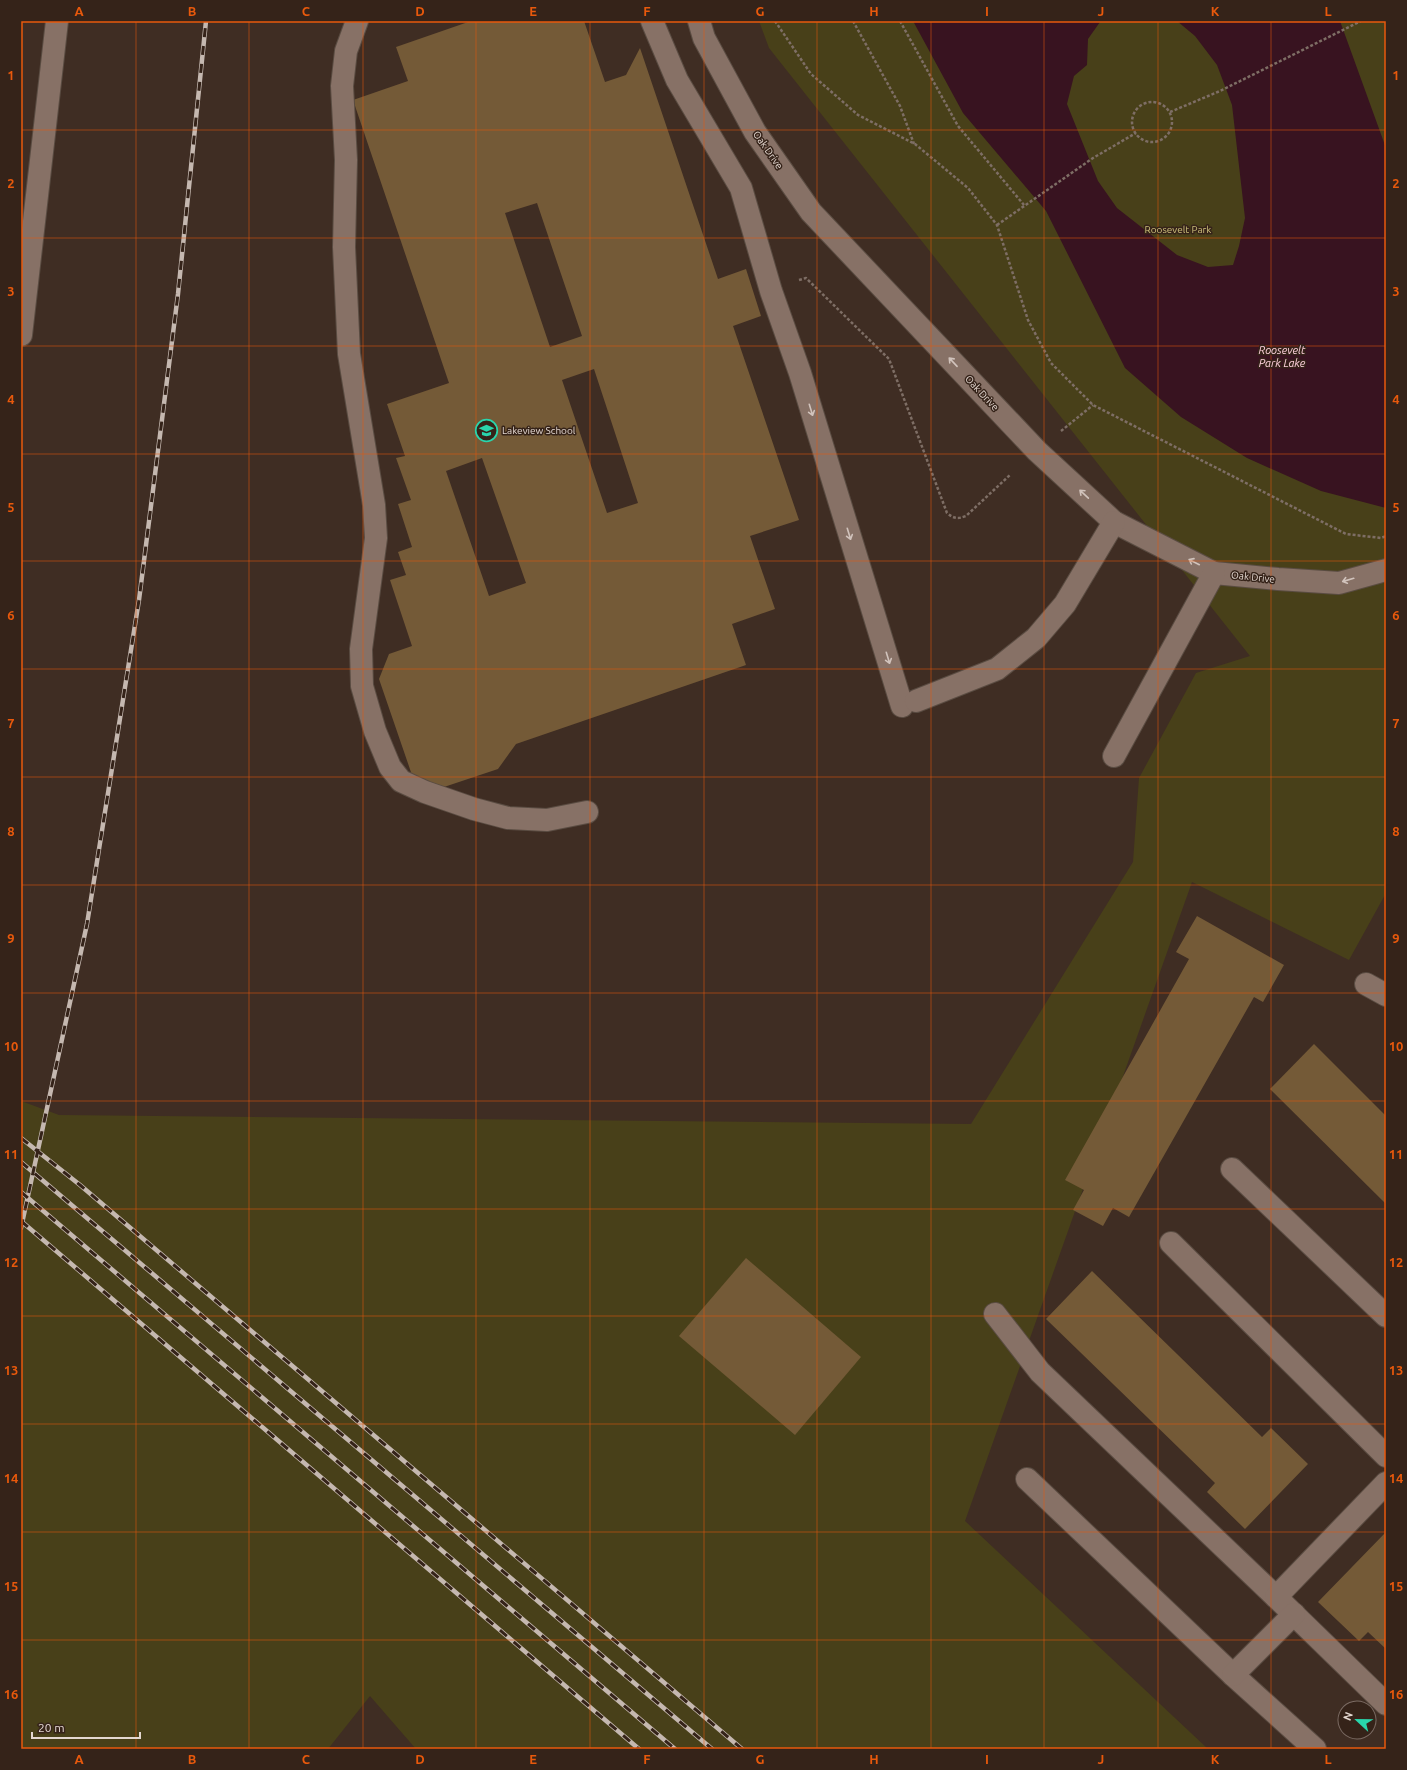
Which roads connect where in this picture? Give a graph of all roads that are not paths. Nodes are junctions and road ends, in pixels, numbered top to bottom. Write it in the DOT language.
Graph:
graph roads {
  1 [pos="57,21"];
  2 [pos="357,21"];
  3 [pos="652,21"];
  4 [pos="699,21"];
  5 [pos="21,335"];
  6 [pos="1114,522"];
  7 [pos="1386,570"];
  8 [pos="1214,573"];
  9 [pos="1114,756"];
  10 [pos="587,812"];
  11 [pos="1366,984"];
  12 [pos="1386,995"];
  13 [pos="1232,1168"];
  14 [pos="1171,1243"];
  15 [pos="995,1314"];
  16 [pos="1386,1316"];
  17 [pos="1386,1456"];
  18 [pos="1027,1479"];
  19 [pos="1386,1483"];
  20 [pos="1276,1597"];
  21 [pos="1294,1614"];
  22 [pos="1233,1674"];
  23 [pos="1386,1704"];
  24 [pos="1315,1749"];
  1 -- 5 [label="street"];
  2 -- 10 [label="street"];
  3 -- 6 [label="street, one-way"];
  6 -- 4 [label="street, Oak Drive, one-way"];
  8 -- 6 [label="street, Oak Drive, one-way"];
  7 -- 8 [label="street, Oak Drive, one-way"];
  8 -- 9 [label="street"];
  11 -- 12 [label="street"];
  13 -- 16 [label="street"];
  14 -- 17 [label="street"];
  15 -- 20 [label="street"];
  18 -- 22 [label="street"];
  19 -- 20 [label="street"];
  20 -- 21 [label="street"];
  21 -- 22 [label="street"];
  21 -- 23 [label="street"];
  22 -- 24 [label="street"];
}
